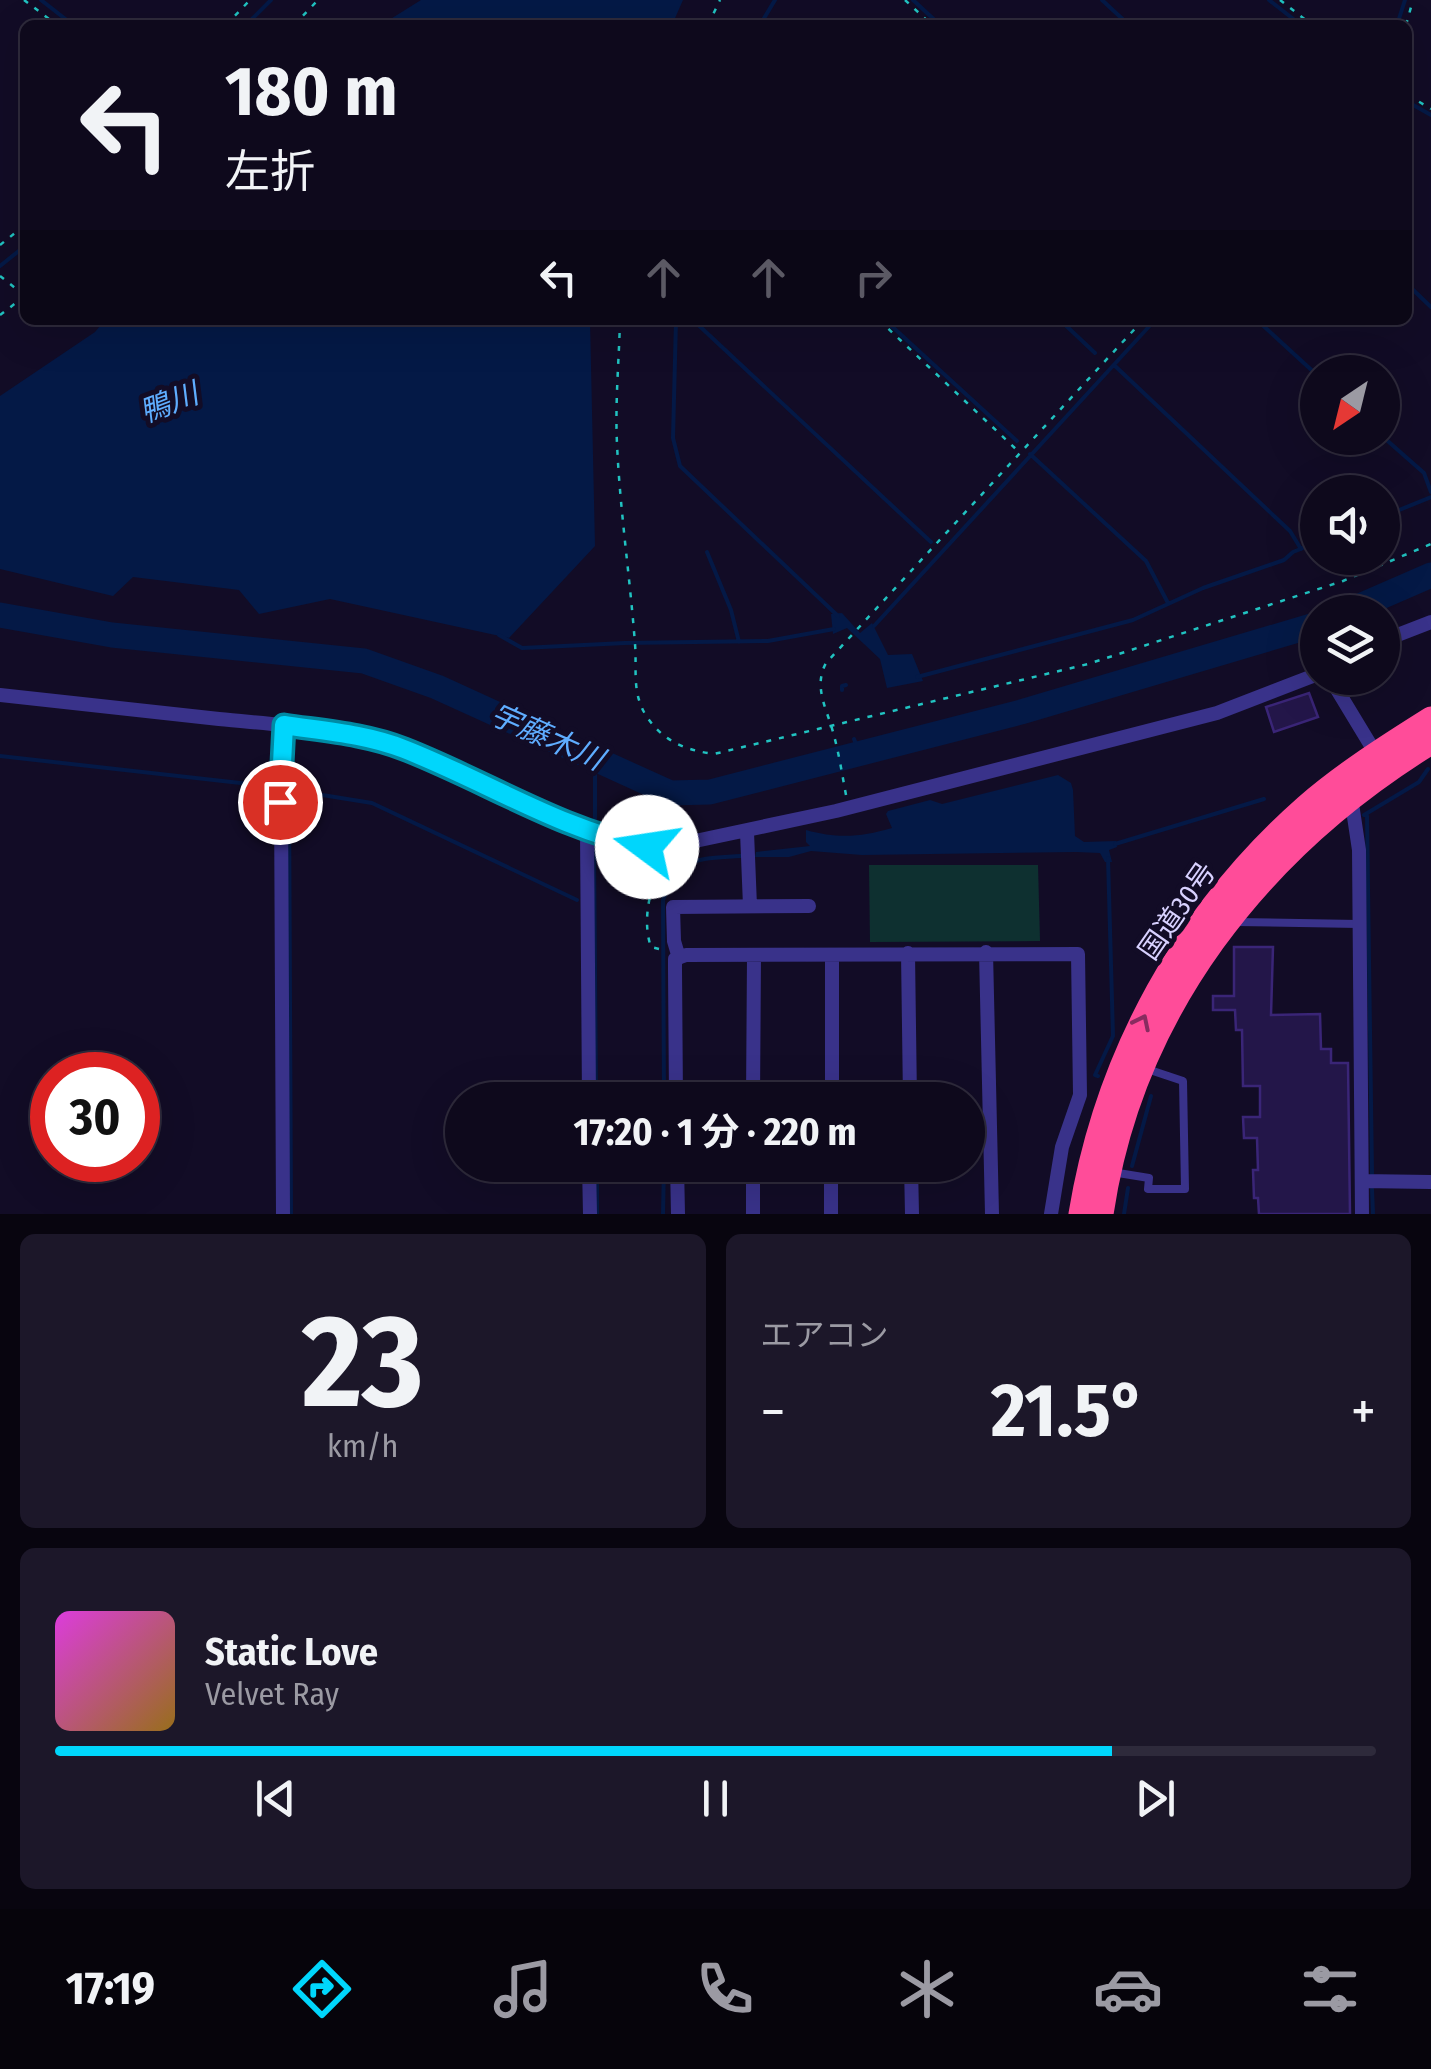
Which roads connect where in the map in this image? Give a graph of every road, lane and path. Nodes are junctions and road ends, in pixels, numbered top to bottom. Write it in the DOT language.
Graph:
graph roads {
  1 [pos="24,0"];
  2 [pos="250,0"];
  3 [pos="318,0"];
  4 [pos="906,0"];
  5 [pos="1280,0"];
  6 [pos="50,20"];
  7 [pos="231,20"];
  8 [pos="299,20"];
  9 [pos="927,20"];
  10 [pos="1306,20"];
  11 [pos="20,229"];
  12 [pos="0,245"];
  13 [pos="0,276"];
  14 [pos="20,292"];
  15 [pos="20,300"];
  16 [pos="0,315"];
  17 [pos="620,325"];
  18 [pos="884,325"];
  19 [pos="1138,325"];
  20 [pos="1019,452"];
  21 [pos="1431,544"];
  22 [pos="1431,622"];
  23 [pos="1400,634"];
  24 [pos="1300,681"];
  25 [pos="0,695"];
  26 [pos="1340,695"];
  27 [pos="1431,719"];
  28 [pos="284,725"];
  29 [pos="831,725"];
  30 [pos="1431,742"];
  31 [pos="1376,754"];
  32 [pos="845,790"];
  33 [pos="1351,797"];
  34 [pos="587,832"];
  35 [pos="747,832"];
  36 [pos="679,846"];
  37 [pos="750,906"];
  38 [pos="809,906"];
  39 [pos="1227,920"];
  40 [pos="1360,924"];
  41 [pos="658,949"];
  42 [pos="986,952"];
  43 [pos="832,954"];
  44 [pos="908,954"];
  45 [pos="754,956"];
  46 [pos="679,958"];
  47 [pos="1143,1067"];
  48 [pos="589,1082"];
  49 [pos="676,1082"];
  50 [pos="753,1082"];
  51 [pos="832,1082"];
  52 [pos="910,1082"];
  53 [pos="1109,1172"];
  54 [pos="1362,1181"];
  55 [pos="589,1182"];
  56 [pos="677,1182"];
  57 [pos="753,1182"];
  58 [pos="832,1182"];
  59 [pos="911,1182"];
  60 [pos="1431,1182"];
  61 [pos="283,1214"];
  62 [pos="590,1214"];
  63 [pos="678,1214"];
  64 [pos="752,1214"];
  65 [pos="831,1214"];
  66 [pos="912,1214"];
  67 [pos="992,1214"];
  68 [pos="1050,1214"];
  69 [pos="1081,1214"];
  70 [pos="1100,1214"];
  71 [pos="1362,1214"];
  1 -- 6 [label="path"];
  2 -- 7 [label="path"];
  3 -- 8 [label="path"];
  4 -- 9 [label="path"];
  5 -- 10 [label="path"];
  11 -- 12 [label="path"];
  13 -- 14 [label="path"];
  15 -- 16 [label="path"];
  17 -- 29 [label="path"];
  18 -- 20 [label="path"];
  19 -- 20 [label="path"];
  20 -- 29 [label="path"];
  21 -- 29 [label="path"];
  22 -- 23 [label="street"];
  24 -- 35 [label="street"];
  25 -- 28 [label="street"];
  26 -- 31 [label="street"];
  27 -- 31 [label="highway, 国道30号"];
  28 -- 34 [label="street"];
  28 -- 61 [label="street"];
  29 -- 32 [label="path"];
  30 -- 33 [label="highway, 国道30号"];
  69 -- 31 [label="highway, 国道30号, one-way"];
  33 -- 39 [label="highway, 国道30号"];
  33 -- 40 [label="street"];
  34 -- 36 [label="street"];
  34 -- 48 [label="street"];
  35 -- 36 [label="street"];
  35 -- 37 [label="street"];
  36 -- 41 [label="path"];
  37 -- 38 [label="street"];
  37 -- 46 [label="street"];
  39 -- 40 [label="lane"];
  39 -- 47 [label="highway, 国道30号"];
  40 -- 54 [label="street"];
  42 -- 44 [label="street"];
  42 -- 67 [label="street"];
  42 -- 68 [label="street"];
  43 -- 44 [label="street"];
  43 -- 45 [label="street"];
  43 -- 51 [label="street"];
  44 -- 52 [label="street"];
  45 -- 46 [label="street"];
  45 -- 50 [label="street"];
  46 -- 49 [label="street"];
  47 -- 53 [label="highway, 国道30号"];
  47 -- 53 [label="lane"];
  53 -- 70 [label="highway, 国道30号"];
  54 -- 60 [label="street"];
  54 -- 71 [label="street"];
  55 -- 62 [label="street"];
  56 -- 63 [label="street"];
  57 -- 64 [label="street"];
  58 -- 65 [label="street"];
  59 -- 66 [label="street"];
}
